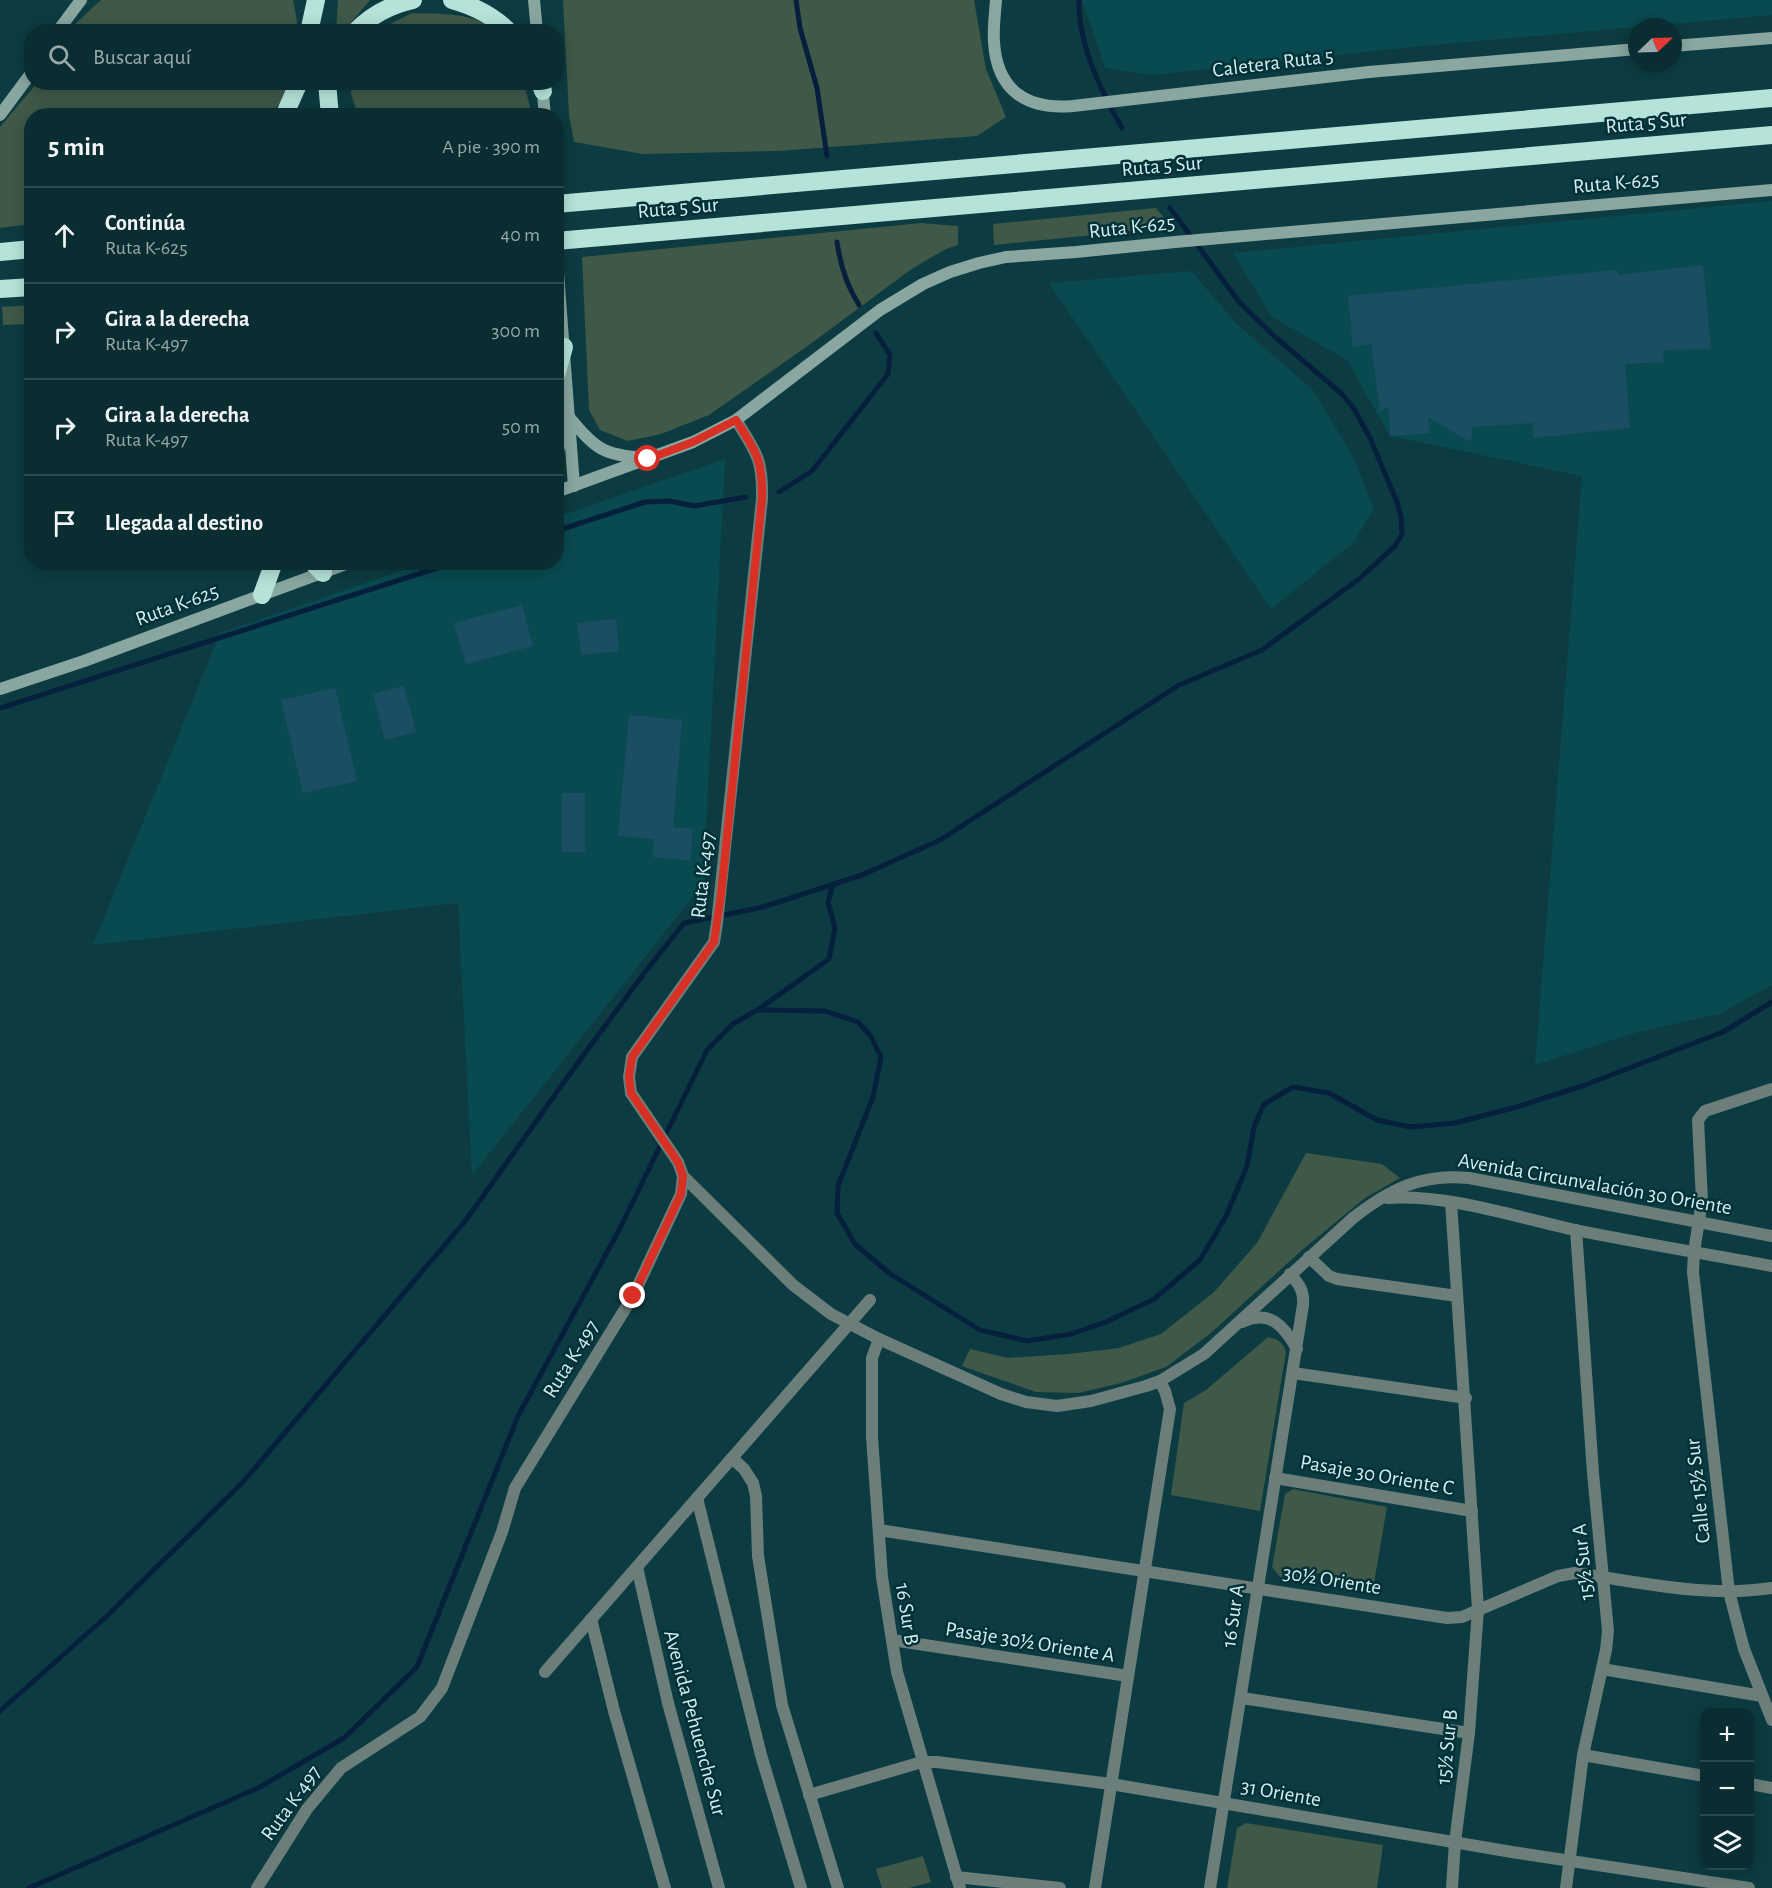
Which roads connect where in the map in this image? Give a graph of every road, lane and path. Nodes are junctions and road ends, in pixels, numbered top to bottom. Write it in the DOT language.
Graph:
graph roads {
  1 [pos="81,0"];
  2 [pos="317,0"];
  3 [pos="413,0"];
  4 [pos="452,0"];
  5 [pos="534,0"];
  6 [pos="996,0"];
  7 [pos="63,24"];
  8 [pos="311,24"];
  9 [pos="320,24"];
  10 [pos="364,24"];
  11 [pos="500,24"];
  12 [pos="536,24"];
  13 [pos="1772,38"];
  14 [pos="1682,45"];
  15 [pos="1628,50"];
  16 [pos="24,83"];
  17 [pos="295,90"];
  18 [pos="328,90"];
  19 [pos="542,90"];
  20 [pos="1772,98"];
  21 [pos="287,108"];
  22 [pos="329,108"];
  23 [pos="544,108"];
  24 [pos="0,115"];
  25 [pos="1772,135"];
  26 [pos="1772,190"];
  27 [pos="564,203"];
  28 [pos="564,240"];
  29 [pos="24,250"];
  30 [pos="0,252"];
  31 [pos="24,288"];
  32 [pos="0,289"];
  33 [pos="564,347"];
  34 [pos="569,417"];
  35 [pos="736,420"];
  36 [pos="564,432"];
  37 [pos="648,459"];
  38 [pos="574,486"];
  39 [pos="564,489"];
  40 [pos="271,570"];
  41 [pos="314,570"];
  42 [pos="262,595"];
  43 [pos="0,689"];
  44 [pos="1772,1089"];
  45 [pos="683,1176"];
  46 [pos="1379,1198"];
  47 [pos="1451,1202"];
  48 [pos="1698,1223"];
  49 [pos="1576,1230"];
  50 [pos="1772,1236"];
  51 [pos="1694,1252"];
  52 [pos="1309,1257"];
  53 [pos="1772,1266"];
  54 [pos="1290,1274"];
  55 [pos="1457,1296"];
  56 [pos="870,1300"];
  57 [pos="849,1323"];
  58 [pos="1237,1324"];
  59 [pos="879,1339"];
  60 [pos="1297,1350"];
  61 [pos="1293,1373"];
  62 [pos="1160,1381"];
  63 [pos="1466,1398"];
  64 [pos="732,1458"];
  65 [pos="1275,1478"];
  66 [pos="697,1498"];
  67 [pos="1472,1511"];
  68 [pos="879,1530"];
  69 [pos="636,1567"];
  70 [pos="1144,1571"];
  71 [pos="1604,1577"];
  72 [pos="1257,1588"];
  73 [pos="1772,1588"];
  74 [pos="1729,1592"];
  75 [pos="1478,1609"];
  76 [pos="591,1619"];
  77 [pos="892,1640"];
  78 [pos="1602,1669"];
  79 [pos="545,1672"];
  80 [pos="1128,1676"];
  81 [pos="1762,1696"];
  82 [pos="1242,1698"];
  83 [pos="1772,1720"];
  84 [pos="1469,1733"];
  85 [pos="1583,1755"];
  86 [pos="922,1762"];
  87 [pos="1700,1775"];
  88 [pos="1111,1784"];
  89 [pos="1754,1785"];
  90 [pos="1772,1788"];
  91 [pos="809,1795"];
  92 [pos="1224,1803"];
  93 [pos="1455,1842"];
  94 [pos="1569,1860"];
  95 [pos="958,1882"];
  96 [pos="257,1888"];
  97 [pos="665,1888"];
  98 [pos="719,1888"];
  99 [pos="801,1888"];
  100 [pos="838,1888"];
  101 [pos="1060,1888"];
  102 [pos="1095,1888"];
  103 [pos="1210,1888"];
  104 [pos="1452,1888"];
  105 [pos="1566,1888"];
  106 [pos="1749,1888"];
  1 -- 7 [label="main road"];
  2 -- 8 [label="highway"];
  2 -- 9 [label="highway"];
  3 -- 10 [label="highway"];
  4 -- 11 [label="highway"];
  5 -- 12 [label="main road"];
  6 -- 15 [label="main road, Caletera Ruta 5"];
  13 -- 14 [label="main road"];
  16 -- 24 [label="main road"];
  17 -- 21 [label="highway"];
  18 -- 22 [label="highway"];
  19 -- 23 [label="main road"];
  20 -- 27 [label="highway, Ruta 5 Sur"];
  25 -- 28 [label="highway, Ruta 5 Sur"];
  26 -- 35 [label="main road, Ruta K-625"];
  29 -- 30 [label="highway"];
  31 -- 32 [label="highway"];
  33 -- 34 [label="main road"];
  34 -- 36 [label="main road"];
  34 -- 37 [label="main road"];
  34 -- 38 [label="main road"];
  35 -- 37 [label="main road, Ruta K-625"];
  35 -- 45 [label="street, Ruta K-497"];
  37 -- 38 [label="main road, Ruta K-625"];
  38 -- 39 [label="main road, Ruta K-625"];
  40 -- 42 [label="highway"];
  41 -- 42 [label="main road, Ruta K-625"];
  42 -- 43 [label="main road, Ruta K-625"];
  44 -- 48 [label="street, Calle 15½ Sur"];
  45 -- 57 [label="street, Avenida Circunvalación 30 Oriente"];
  45 -- 96 [label="street, Ruta K-497"];
  46 -- 47 [label="street, Avenida Circunvalación 30 Oriente"];
  46 -- 48 [label="street, Avenida Circunvalación 30 Oriente"];
  46 -- 52 [label="street, Avenida Circunvalación 30 Oriente"];
  47 -- 49 [label="street, Avenida Circunvalación 30 Oriente"];
  47 -- 55 [label="street"];
  48 -- 50 [label="street, Avenida Circunvalación 30 Oriente"];
  48 -- 51 [label="street, Calle 15½ Sur"];
  49 -- 51 [label="street, Avenida Circunvalación 30 Oriente"];
  49 -- 71 [label="street, 15½ Sur A"];
  51 -- 53 [label="street, Avenida Circunvalación 30 Oriente"];
  51 -- 74 [label="street, Calle 15½ Sur"];
  52 -- 54 [label="street, Avenida Circunvalación 30 Oriente"];
  52 -- 55 [label="street"];
  54 -- 58 [label="street, Avenida Circunvalación 30 Oriente"];
  54 -- 60 [label="street, 16 Sur A"];
  55 -- 63 [label="street"];
  56 -- 57 [label="street"];
  57 -- 59 [label="street, Avenida Circunvalación 30 Oriente"];
  57 -- 64 [label="street"];
  58 -- 60 [label="street"];
  58 -- 62 [label="street, Avenida Circunvalación 30 Oriente"];
  59 -- 62 [label="street, Avenida Circunvalación 30 Oriente"];
  59 -- 68 [label="street, 16 Sur B"];
  60 -- 61 [label="street, 16 Sur A"];
  61 -- 63 [label="street"];
  61 -- 65 [label="street, 16 Sur A"];
  62 -- 70 [label="street"];
  63 -- 67 [label="street"];
  64 -- 66 [label="street"];
  64 -- 91 [label="street"];
  65 -- 67 [label="street, Pasaje 30 Oriente C"];
  65 -- 72 [label="street, 16 Sur A"];
  66 -- 69 [label="street"];
  66 -- 99 [label="street"];
  67 -- 75 [label="street"];
  68 -- 70 [label="street, 30½ Oriente"];
  68 -- 77 [label="street, 16 Sur B"];
  69 -- 76 [label="street"];
  69 -- 98 [label="street, Avenida Pehuenche Sur"];
  70 -- 72 [label="street, 30½ Oriente"];
  70 -- 80 [label="street"];
  71 -- 74 [label="street, 30½ Oriente"];
  71 -- 75 [label="street, 30½ Oriente"];
  71 -- 78 [label="street, 15½ Sur A"];
  72 -- 75 [label="street, 30½ Oriente"];
  72 -- 82 [label="street, 16 Sur A"];
  73 -- 74 [label="street, 30½ Oriente"];
  74 -- 81 [label="street, Calle 15½ Sur"];
  75 -- 84 [label="street, 15½ Sur B"];
  76 -- 79 [label="street"];
  76 -- 97 [label="street"];
  77 -- 80 [label="street, Pasaje 30½ Oriente A"];
  77 -- 86 [label="street, 16 Sur B"];
  78 -- 81 [label="street"];
  78 -- 85 [label="street, 15½ Sur A"];
  80 -- 88 [label="street"];
  81 -- 83 [label="street, Calle 15½ Sur"];
  82 -- 84 [label="street"];
  82 -- 92 [label="street, 16 Sur A"];
  84 -- 93 [label="street, 15½ Sur B"];
  85 -- 87 [label="street"];
  85 -- 94 [label="street, 15½ Sur A"];
  86 -- 88 [label="street, 31 Oriente"];
  86 -- 91 [label="street, 31 Oriente"];
  86 -- 95 [label="street, 16 Sur B"];
  88 -- 92 [label="street, 31 Oriente"];
  88 -- 102 [label="street"];
  89 -- 90 [label="street"];
  91 -- 100 [label="street"];
  92 -- 93 [label="street, 31 Oriente"];
  92 -- 103 [label="street, 16 Sur A"];
  93 -- 94 [label="street, 31 Oriente"];
  93 -- 104 [label="street, 15½ Sur B"];
  94 -- 105 [label="street, 15½ Sur A"];
  94 -- 106 [label="street, 31 Oriente"];
  95 -- 101 [label="street"];
}
